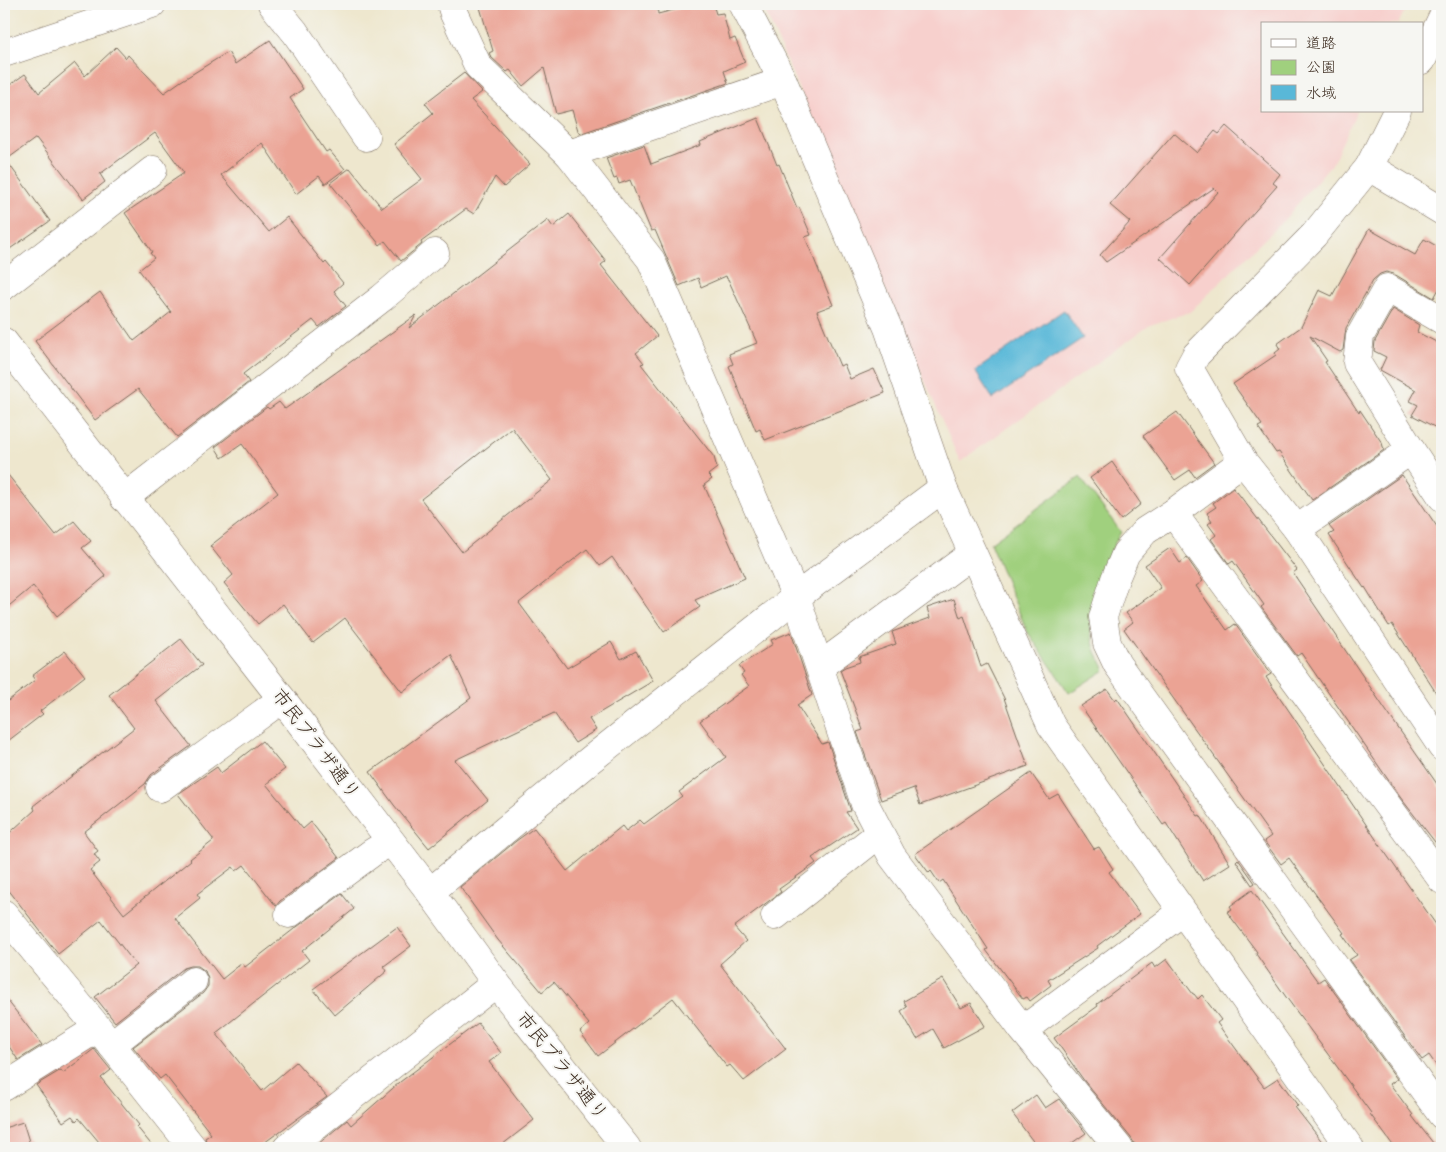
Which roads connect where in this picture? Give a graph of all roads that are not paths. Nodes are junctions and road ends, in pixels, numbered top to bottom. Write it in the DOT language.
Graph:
graph roads {
  1 [pos="152,4"];
  2 [pos="272,4"];
  3 [pos="452,4"];
  4 [pos="743,4"];
  5 [pos="1441,24"];
  6 [pos="4,54"];
  7 [pos="1424,56"];
  8 [pos="782,82"];
  9 [pos="1396,112"];
  10 [pos="366,136"];
  11 [pos="570,154"];
  12 [pos="1368,168"];
  13 [pos="153,170"];
  14 [pos="1442,211"];
  15 [pos="435,253"];
  16 [pos="4,286"];
  17 [pos="1442,320"];
  18 [pos="4,342"];
  19 [pos="1411,450"];
  20 [pos="1243,461"];
  21 [pos="943,488"];
  22 [pos="1442,497"];
  23 [pos="124,498"];
  24 [pos="1173,513"];
  25 [pos="1297,530"];
  26 [pos="972,554"];
  27 [pos="796,597"];
  28 [pos="820,666"];
  29 [pos="282,699"];
  30 [pos="1442,747"];
  31 [pos="160,788"];
  32 [pos="879,834"];
  33 [pos="390,842"];
  34 [pos="1442,880"];
  35 [pos="430,892"];
  36 [pos="1182,912"];
  37 [pos="4,914"];
  38 [pos="289,914"];
  39 [pos="775,916"];
  40 [pos="193,981"];
  41 [pos="496,983"];
  42 [pos="1024,1030"];
  43 [pos="104,1036"];
  44 [pos="4,1087"];
  45 [pos="1442,1116"];
  46 [pos="613,1143"];
  47 [pos="193,1148"];
  48 [pos="287,1148"];
  49 [pos="1119,1148"];
  50 [pos="1350,1148"];
  1 -- 6 [label="street"];
  2 -- 10 [label="street"];
  3 -- 11 [label="street"];
  4 -- 8 [label="street"];
  5 -- 7 [label="street"];
  8 -- 11 [label="street"];
  8 -- 21 [label="street"];
  9 -- 12 [label="street"];
  11 -- 27 [label="street"];
  12 -- 14 [label="street"];
  12 -- 20 [label="street"];
  13 -- 16 [label="street"];
  15 -- 23 [label="street"];
  17 -- 19 [label="street"];
  18 -- 23 [label="street, 市民プラザ通り"];
  19 -- 22 [label="street"];
  19 -- 25 [label="street"];
  20 -- 24 [label="street"];
  20 -- 25 [label="street"];
  21 -- 26 [label="street"];
  21 -- 27 [label="street"];
  23 -- 29 [label="street, 市民プラザ通り"];
  24 -- 34 [label="street"];
  24 -- 45 [label="street"];
  25 -- 30 [label="street"];
  26 -- 28 [label="street"];
  26 -- 36 [label="street"];
  27 -- 28 [label="street"];
  27 -- 35 [label="street"];
  28 -- 32 [label="street"];
  29 -- 31 [label="street"];
  29 -- 33 [label="street, 市民プラザ通り"];
  32 -- 39 [label="street"];
  32 -- 42 [label="street"];
  33 -- 35 [label="street, 市民プラザ通り"];
  33 -- 38 [label="street"];
  35 -- 41 [label="street, 市民プラザ通り"];
  36 -- 42 [label="street"];
  36 -- 50 [label="street"];
  37 -- 43 [label="street"];
  40 -- 43 [label="street"];
  41 -- 46 [label="street, 市民プラザ通り"];
  41 -- 48 [label="street"];
  42 -- 49 [label="street"];
  43 -- 44 [label="street"];
  43 -- 47 [label="street"];
}
